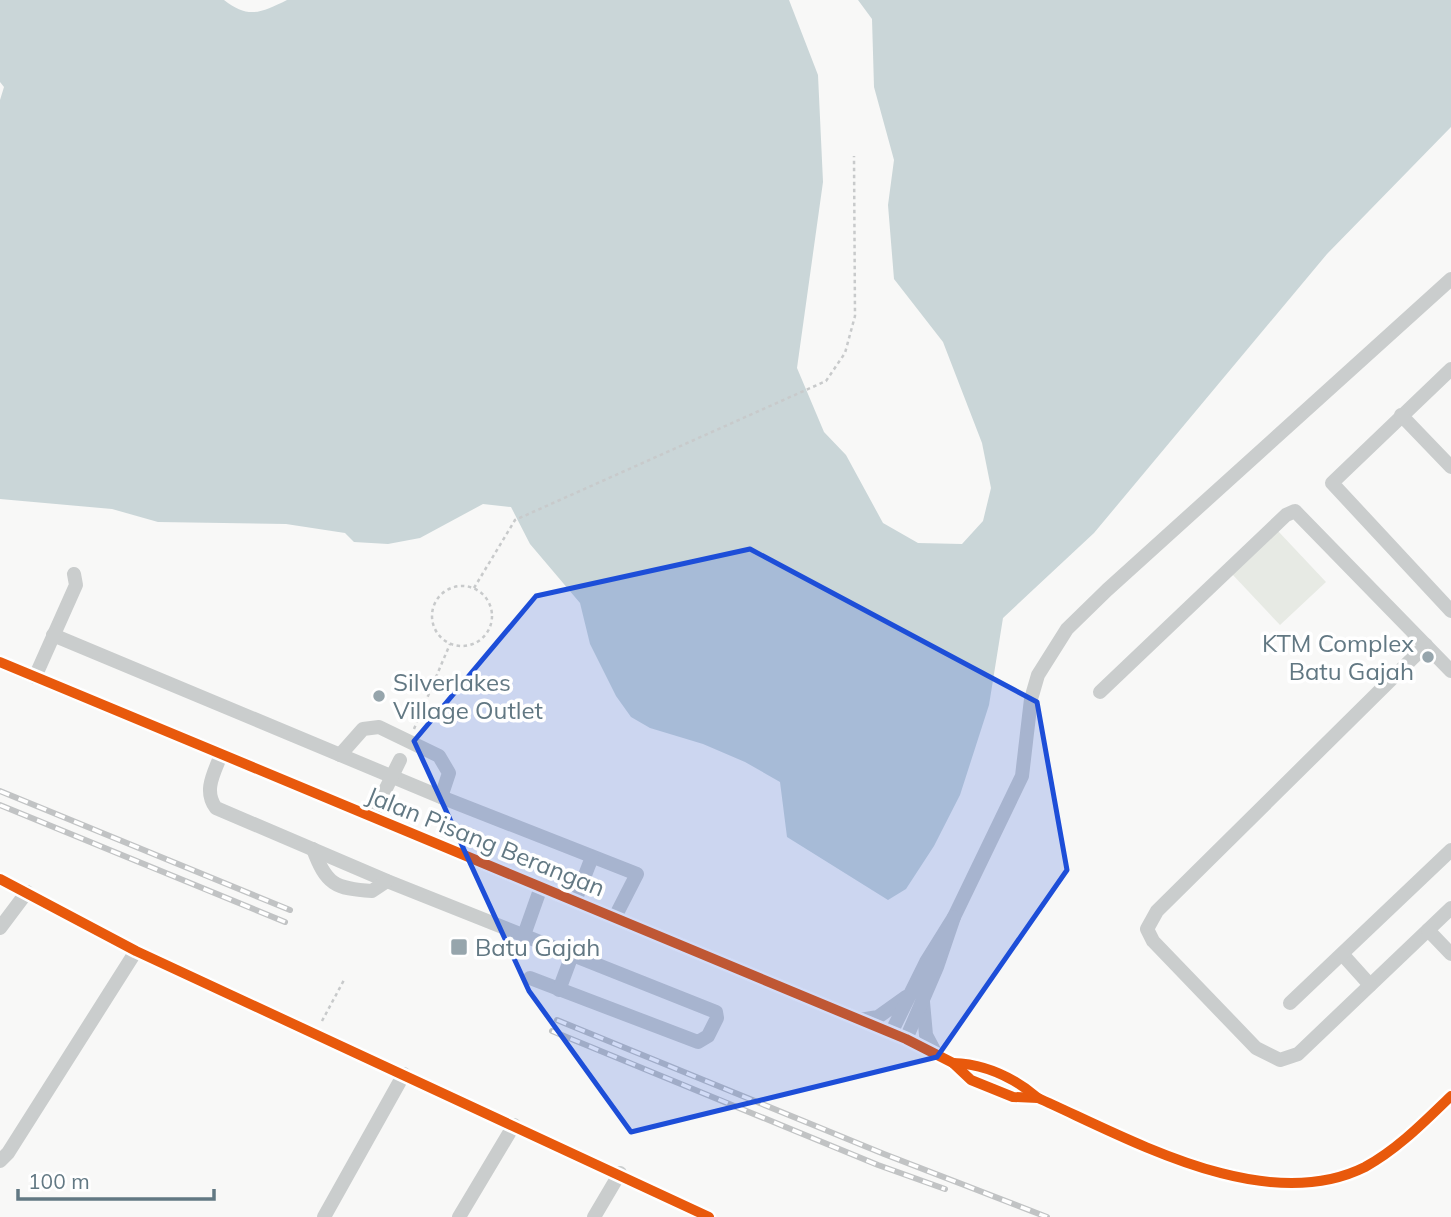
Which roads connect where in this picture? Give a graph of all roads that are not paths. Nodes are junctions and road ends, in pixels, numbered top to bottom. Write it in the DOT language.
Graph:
graph roads {
  1 [pos="1451,279"];
  2 [pos="1451,369"];
  3 [pos="1401,415"];
  4 [pos="1451,467"];
  5 [pos="74,574"];
  6 [pos="1451,611"];
  7 [pos="53,635"];
  8 [pos="1426,645"];
  9 [pos="0,662"];
  10 [pos="1451,671"];
  11 [pos="35,677"];
  12 [pos="1100,692"];
  13 [pos="340,754"];
  14 [pos="221,755"];
  15 [pos="400,760"];
  16 [pos="392,776"];
  17 [pos="440,797"];
  18 [pos="372,817"];
  19 [pos="313,849"];
  20 [pos="1451,850"];
  21 [pos="592,856"];
  22 [pos="0,879"];
  23 [pos="387,881"];
  24 [pos="541,887"];
  25 [pos="27,892"];
  26 [pos="575,901"];
  27 [pos="1451,908"];
  28 [pos="615,917"];
  29 [pos="0,928"];
  30 [pos="1428,930"];
  31 [pos="524,935"];
  32 [pos="136,951"];
  33 [pos="1343,954"];
  34 [pos="1451,954"];
  35 [pos="572,955"];
  36 [pos="530,978"];
  37 [pos="1370,985"];
  38 [pos="559,989"];
  39 [pos="919,991"];
  40 [pos="1290,1003"];
  41 [pos="858,1020"];
  42 [pos="891,1033"];
  43 [pos="906,1039"];
  44 [pos="935,1052"];
  45 [pos="953,1063"];
  46 [pos="978,1064"];
  47 [pos="404,1074"];
  48 [pos="971,1080"];
  49 [pos="1019,1082"];
  50 [pos="1451,1096"];
  51 [pos="1013,1097"];
  52 [pos="1038,1098"];
  53 [pos="514,1125"];
  54 [pos="0,1161"];
  55 [pos="620,1173"];
  56 [pos="324,1217"];
  57 [pos="459,1217"];
  58 [pos="594,1217"];
  59 [pos="709,1217"];
  1 -- 39 [label="street"];
  2 -- 3 [label="street"];
  3 -- 4 [label="street"];
  3 -- 6 [label="street"];
  5 -- 7 [label="street"];
  7 -- 11 [label="street"];
  7 -- 13 [label="street"];
  8 -- 10 [label="street"];
  8 -- 12 [label="street"];
  8 -- 37 [label="street"];
  9 -- 11 [label="street, Jalan Pisang Berangan"];
  11 -- 14 [label="street, Jalan Pisang Berangan"];
  13 -- 16 [label="street"];
  13 -- 17 [label="street"];
  14 -- 18 [label="street, Jalan Pisang Berangan"];
  14 -- 19 [label="street"];
  15 -- 16 [label="street"];
  16 -- 17 [label="street"];
  16 -- 18 [label="street"];
  17 -- 21 [label="street"];
  18 -- 24 [label="street, Jalan Pisang Berangan"];
  19 -- 23 [label="street"];
  19 -- 23 [label="street"];
  20 -- 33 [label="street"];
  21 -- 26 [label="street"];
  21 -- 28 [label="street"];
  22 -- 25 [label="street"];
  23 -- 31 [label="street"];
  24 -- 26 [label="street, Jalan Pisang Berangan"];
  24 -- 31 [label="street"];
  25 -- 29 [label="street"];
  25 -- 32 [label="street"];
  26 -- 28 [label="street, Jalan Pisang Berangan"];
  27 -- 30 [label="street"];
  28 -- 41 [label="street, Jalan Pisang Berangan"];
  30 -- 34 [label="street"];
  30 -- 37 [label="street"];
  31 -- 35 [label="street"];
  32 -- 47 [label="street"];
  32 -- 54 [label="street"];
  33 -- 37 [label="street"];
  33 -- 40 [label="street"];
  35 -- 38 [label="street"];
  35 -- 38 [label="street"];
  36 -- 38 [label="street"];
  39 -- 41 [label="street"];
  39 -- 42 [label="street"];
  39 -- 43 [label="street"];
  39 -- 44 [label="street"];
  41 -- 42 [label="street, Jalan Pisang Berangan"];
  42 -- 43 [label="street, Jalan Pisang Berangan"];
  43 -- 44 [label="street, Jalan Pisang Berangan"];
  44 -- 45 [label="street, Jalan Pisang Berangan"];
  45 -- 46 [label="street, Jalan Pisang Berangan"];
  45 -- 48 [label="street, Jalan Pisang Berangan"];
  46 -- 48 [label="street"];
  46 -- 49 [label="street, Jalan Pisang Berangan"];
  47 -- 53 [label="street"];
  47 -- 56 [label="street"];
  48 -- 51 [label="street, Jalan Pisang Berangan"];
  49 -- 51 [label="street"];
  49 -- 52 [label="street, Jalan Pisang Berangan"];
  50 -- 52 [label="street, Jalan Pisang Berangan"];
  51 -- 52 [label="street, Jalan Pisang Berangan"];
  53 -- 55 [label="street"];
  53 -- 57 [label="street"];
  55 -- 58 [label="street"];
  55 -- 59 [label="street"];
}
